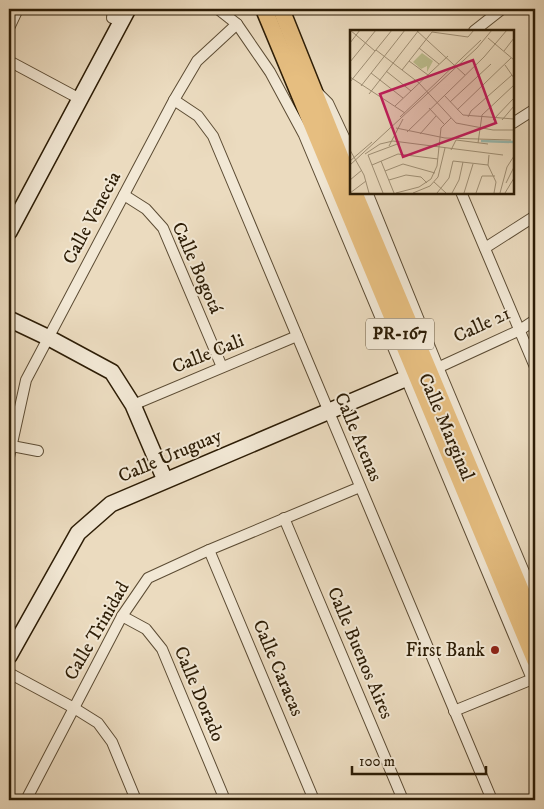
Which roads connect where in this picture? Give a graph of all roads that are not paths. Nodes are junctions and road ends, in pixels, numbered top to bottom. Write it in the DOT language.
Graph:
graph roads {
  1 [pos="18,9"];
  2 [pos="128,9"];
  3 [pos="218,9"];
  4 [pos="264,9"];
  5 [pos="281,9"];
  6 [pos="502,9"];
  7 [pos="114,12"];
  8 [pos="237,24"];
  9 [pos="9,28"];
  10 [pos="475,30"];
  11 [pos="9,61"];
  12 [pos="75,97"];
  13 [pos="174,100"];
  14 [pos="535,109"];
  15 [pos="514,122"];
  16 [pos="342,133"];
  17 [pos="350,150"];
  18 [pos="350,175"];
  19 [pos="355,194"];
  20 [pos="368,194"];
  21 [pos="462,194"];
  22 [pos="124,195"];
  23 [pos="9,213"];
  24 [pos="535,216"];
  25 [pos="9,232"];
  26 [pos="485,248"];
  27 [pos="9,320"];
  28 [pos="535,320"];
  29 [pos="520,330"];
  30 [pos="297,336"];
  31 [pos="48,338"];
  32 [pos="222,367"];
  33 [pos="535,367"];
  34 [pos="423,373"];
  35 [pos="132,405"];
  36 [pos="329,411"];
  37 [pos="12,446"];
  38 [pos="38,451"];
  39 [pos="9,457"];
  40 [pos="165,480"];
  41 [pos="360,487"];
  42 [pos="284,518"];
  43 [pos="209,550"];
  44 [pos="535,598"];
  45 [pos="122,616"];
  46 [pos="535,624"];
  47 [pos="9,656"];
  48 [pos="535,660"];
  49 [pos="9,673"];
  50 [pos="534,681"];
  51 [pos="74,708"];
  52 [pos="454,711"];
  53 [pos="29,799"];
  54 [pos="136,800"];
  55 [pos="225,800"];
  56 [pos="314,800"];
  57 [pos="403,800"];
  58 [pos="492,800"];
  1 -- 9 [label="street"];
  2 -- 12 [label="street"];
  3 -- 8 [label="street, Calle Marginal"];
  4 -- 34 [label="main road, PR-167"];
  5 -- 16 [label="main road"];
  6 -- 10 [label="street"];
  7 -- 12 [label="street"];
  8 -- 13 [label="street, Calle Venecia"];
  8 -- 34 [label="street, Calle Marginal"];
  11 -- 12 [label="street"];
  12 -- 23 [label="street"];
  12 -- 25 [label="street"];
  13 -- 22 [label="street, Calle Venecia"];
  13 -- 30 [label="street, Calle Atenas"];
  14 -- 15 [label="street"];
  16 -- 17 [label="street"];
  16 -- 18 [label="main road"];
  19 -- 34 [label="main road, PR-167"];
  20 -- 34 [label="street, Calle Marginal"];
  21 -- 26 [label="street"];
  22 -- 31 [label="street, Calle Venecia"];
  22 -- 32 [label="street, Calle Bogotá"];
  24 -- 26 [label="street"];
  26 -- 29 [label="street"];
  27 -- 31 [label="street"];
  28 -- 29 [label="street, Calle 21"];
  29 -- 33 [label="street"];
  29 -- 34 [label="street, Calle 21"];
  30 -- 32 [label="street, Calle Cali"];
  30 -- 36 [label="street, Calle Atenas"];
  31 -- 35 [label="street"];
  31 -- 37 [label="street, Calle Venecia"];
  32 -- 35 [label="street, Calle Cali"];
  34 -- 36 [label="street, Calle Uruguay"];
  34 -- 44 [label="street, Calle Marginal"];
  34 -- 46 [label="main road, PR-167"];
  34 -- 48 [label="main road, PR-167"];
  34 -- 50 [label="street, Calle Marginal"];
  35 -- 40 [label="street"];
  36 -- 40 [label="street, Calle Uruguay"];
  36 -- 41 [label="street, Calle Atenas"];
  37 -- 38 [label="street"];
  37 -- 39 [label="street, Calle Venecia"];
  40 -- 47 [label="street, Calle Uruguay"];
  41 -- 42 [label="street, Calle Trinidad"];
  41 -- 52 [label="street, Calle Atenas"];
  42 -- 43 [label="street, Calle Trinidad"];
  42 -- 57 [label="street, Calle Buenos Aires"];
  43 -- 45 [label="street, Calle Trinidad"];
  43 -- 56 [label="street, Calle Caracas"];
  45 -- 51 [label="street, Calle Trinidad"];
  45 -- 55 [label="street, Calle Dorado"];
  49 -- 51 [label="street"];
  50 -- 52 [label="street"];
  51 -- 53 [label="street, Calle Trinidad"];
  51 -- 54 [label="street"];
  52 -- 58 [label="street, Calle Atenas"];
}
